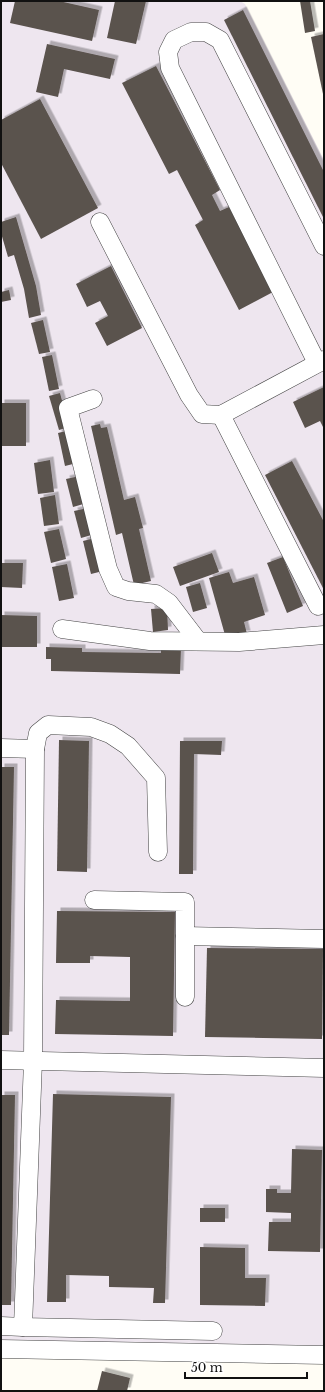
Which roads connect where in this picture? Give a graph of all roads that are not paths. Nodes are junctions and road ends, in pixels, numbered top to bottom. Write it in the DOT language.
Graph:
graph roads {
  1 [pos="100,222"];
  2 [pos="324,246"];
  3 [pos="320,361"];
  4 [pos="93,399"];
  5 [pos="221,415"];
  6 [pos="318,606"];
  7 [pos="62,629"];
  8 [pos="324,634"];
  9 [pos="198,641"];
  10 [pos="1,748"];
  11 [pos="35,749"];
  12 [pos="158,852"];
  13 [pos="94,900"];
  14 [pos="185,936"];
  15 [pos="324,939"];
  16 [pos="184,997"];
  17 [pos="1,1060"];
  18 [pos="33,1060"];
  19 [pos="324,1068"];
  20 [pos="1,1326"];
  21 [pos="23,1326"];
  22 [pos="213,1331"];
  23 [pos="1,1349"];
  24 [pos="324,1355"];
  1 -- 5 [label="street"];
  2 -- 3 [label="street"];
  3 -- 5 [label="street"];
  4 -- 9 [label="street"];
  5 -- 6 [label="street"];
  7 -- 9 [label="street"];
  8 -- 9 [label="street"];
  10 -- 11 [label="street"];
  11 -- 12 [label="street"];
  11 -- 18 [label="street"];
  13 -- 14 [label="street"];
  14 -- 15 [label="street"];
  14 -- 16 [label="street"];
  17 -- 18 [label="street"];
  18 -- 19 [label="street"];
  18 -- 21 [label="street"];
  20 -- 21 [label="street"];
  21 -- 22 [label="street"];
  23 -- 24 [label="street"];
}
